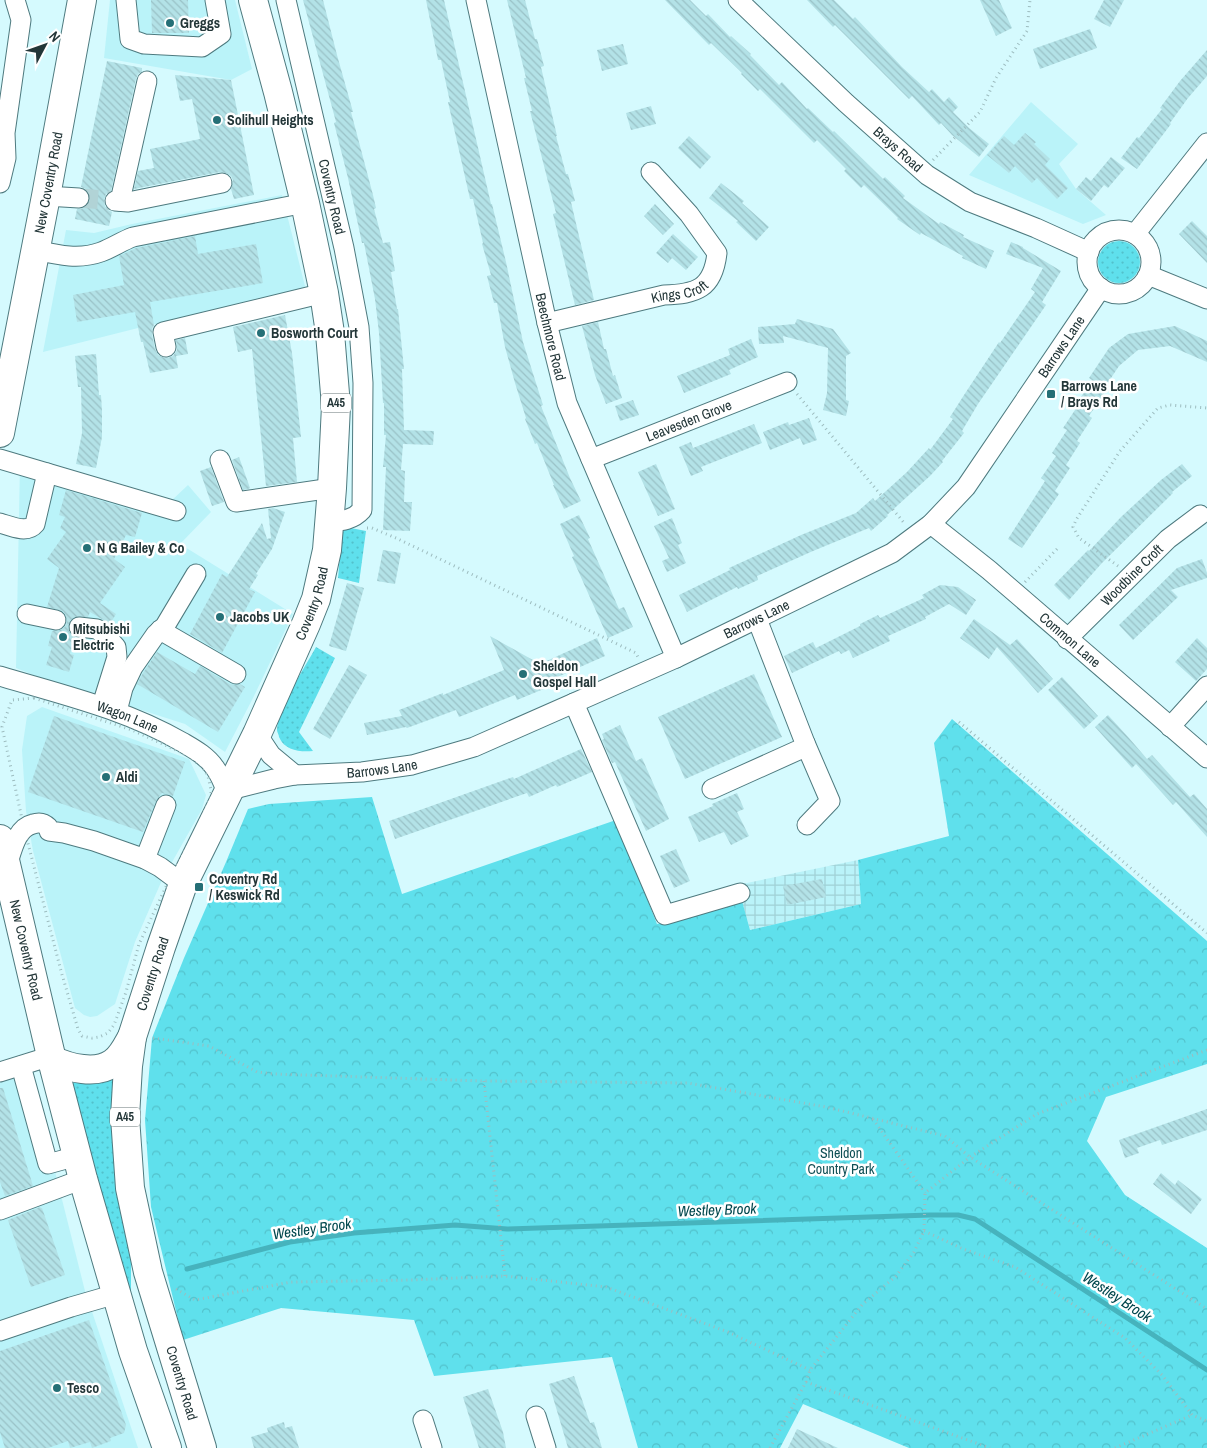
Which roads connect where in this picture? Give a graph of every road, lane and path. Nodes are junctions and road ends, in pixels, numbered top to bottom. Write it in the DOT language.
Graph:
graph roads {
  1 [pos="15,0"];
  2 [pos="82,0"];
  3 [pos="126,0"];
  4 [pos="215,0"];
  5 [pos="253,0"];
  6 [pos="286,0"];
  7 [pos="476,0"];
  8 [pos="738,0"];
  9 [pos="1030,0"];
  10 [pos="147,81"];
  11 [pos="1207,143"];
  12 [pos="922,171"];
  13 [pos="651,172"];
  14 [pos="0,183"];
  15 [pos="222,183"];
  16 [pos="46,196"];
  17 [pos="79,198"];
  18 [pos="305,203"];
  19 [pos="1135,234"];
  20 [pos="35,250"];
  21 [pos="1089,252"];
  22 [pos="1147,276"];
  23 [pos="1101,288"];
  24 [pos="324,292"];
  25 [pos="1207,299"];
  26 [pos="548,323"];
  27 [pos="166,347"];
  28 [pos="6,364"];
  29 [pos="787,382"];
  30 [pos="1207,408"];
  31 [pos="0,433"];
  32 [pos="0,459"];
  33 [pos="591,459"];
  34 [pos="220,460"];
  35 [pos="47,473"];
  36 [pos="332,488"];
  37 [pos="176,511"];
  38 [pos="1200,516"];
  39 [pos="339,521"];
  40 [pos="0,523"];
  41 [pos="931,524"];
  42 [pos="915,536"];
  43 [pos="1058,548"];
  44 [pos="196,574"];
  45 [pos="1131,576"];
  46 [pos="1015,593"];
  47 [pos="27,614"];
  48 [pos="757,619"];
  49 [pos="56,620"];
  50 [pos="79,627"];
  51 [pos="160,630"];
  52 [pos="1067,639"];
  53 [pos="676,658"];
  54 [pos="645,672"];
  55 [pos="236,674"];
  56 [pos="0,676"];
  57 [pos="1207,686"];
  58 [pos="574,704"];
  59 [pos="110,708"];
  60 [pos="959,722"];
  61 [pos="1,727"];
  62 [pos="1170,727"];
  63 [pos="257,734"];
  64 [pos="805,743"];
  65 [pos="1207,758"];
  66 [pos="295,775"];
  67 [pos="712,789"];
  68 [pos="229,793"];
  69 [pos="166,805"];
  70 [pos="807,826"];
  71 [pos="24,828"];
  72 [pos="0,839"];
  73 [pos="6,867"];
  74 [pos="165,871"];
  75 [pos="740,893"];
  76 [pos="1207,932"];
  77 [pos="139,1038"];
  78 [pos="1207,1050"];
  79 [pos="52,1058"];
  80 [pos="21,1066"];
  81 [pos="0,1072"];
  82 [pos="484,1081"];
  83 [pos="872,1118"];
  84 [pos="970,1157"];
  85 [pos="80,1168"];
  86 [pos="925,1193"];
  87 [pos="0,1210"];
  88 [pos="924,1231"];
  89 [pos="148,1272"];
  90 [pos="505,1276"];
  91 [pos="116,1294"];
  92 [pos="1207,1310"];
  93 [pos="0,1332"];
  94 [pos="810,1370"];
  95 [pos="806,1382"];
  96 [pos="1192,1414"];
  97 [pos="536,1416"];
  98 [pos="423,1420"];
  99 [pos="1207,1421"];
  100 [pos="167,1448"];
  101 [pos="185,1448"];
  102 [pos="202,1448"];
  103 [pos="432,1448"];
  104 [pos="546,1448"];
  105 [pos="770,1448"];
  106 [pos="990,1448"];
  107 [pos="1115,1448"];
  1 -- 14 [label="street"];
  2 -- 16 [label="highway, New Coventry Road"];
  3 -- 4 [label="street"];
  5 -- 18 [label="highway, Coventry Road / A45"];
  6 -- 39 [label="street, Coventry Road"];
  7 -- 26 [label="street, Beechmore Road"];
  8 -- 12 [label="street, Brays Road"];
  9 -- 12 [label="path"];
  10 -- 15 [label="street"];
  11 -- 19 [label="street"];
  12 -- 21 [label="street, Brays Road"];
  13 -- 26 [label="street, Kings Croft"];
  16 -- 17 [label="street"];
  16 -- 20 [label="highway, New Coventry Road"];
  18 -- 20 [label="street"];
  18 -- 24 [label="highway, Coventry Road / A45"];
  19 -- 21 [label="street"];
  19 -- 22 [label="street"];
  20 -- 28 [label="highway, New Coventry Road"];
  21 -- 23 [label="street"];
  22 -- 23 [label="street"];
  22 -- 25 [label="street"];
  23 -- 41 [label="street, Barrows Lane"];
  24 -- 27 [label="street"];
  24 -- 36 [label="highway, Coventry Road / A45"];
  26 -- 33 [label="street, Beechmore Road"];
  28 -- 31 [label="highway, New Coventry Road"];
  29 -- 33 [label="street, Leavesden Grove"];
  29 -- 42 [label="path"];
  30 -- 45 [label="path"];
  32 -- 35 [label="street"];
  33 -- 53 [label="street, Beechmore Road"];
  34 -- 36 [label="street"];
  35 -- 37 [label="street"];
  35 -- 40 [label="street"];
  36 -- 39 [label="highway, Coventry Road / A45"];
  38 -- 45 [label="street, Woodbine Croft"];
  39 -- 54 [label="path"];
  39 -- 63 [label="highway, Coventry Road / A45"];
  41 -- 42 [label="street, Barrows Lane"];
  41 -- 46 [label="street, Common Lane"];
  42 -- 48 [label="street, Barrows Lane"];
  43 -- 46 [label="path"];
  44 -- 51 [label="street"];
  45 -- 52 [label="street, Woodbine Croft"];
  46 -- 52 [label="street, Common Lane"];
  47 -- 49 [label="street"];
  48 -- 53 [label="street, Barrows Lane"];
  48 -- 64 [label="street"];
  50 -- 59 [label="street"];
  51 -- 55 [label="street"];
  51 -- 59 [label="street"];
  52 -- 62 [label="street, Common Lane"];
  53 -- 54 [label="street, Barrows Lane"];
  54 -- 58 [label="street, Barrows Lane"];
  56 -- 59 [label="street, Wagon Lane"];
  57 -- 62 [label="street"];
  58 -- 66 [label="street, Barrows Lane"];
  58 -- 75 [label="street"];
  59 -- 68 [label="street, Wagon Lane"];
  60 -- 76 [label="path"];
  61 -- 71 [label="path"];
  61 -- 74 [label="path"];
  62 -- 65 [label="street, Common Lane"];
  63 -- 66 [label="street"];
  63 -- 68 [label="highway, Coventry Road / A45"];
  64 -- 67 [label="street"];
  64 -- 70 [label="street"];
  66 -- 68 [label="street, Barrows Lane"];
  68 -- 74 [label="highway, Coventry Road / A45"];
  69 -- 74 [label="street"];
  71 -- 73 [label="street"];
  71 -- 74 [label="street"];
  71 -- 74 [label="path"];
  72 -- 73 [label="highway, New Coventry Road"];
  73 -- 79 [label="highway, New Coventry Road"];
  74 -- 77 [label="highway, Coventry Road / A45"];
  77 -- 79 [label="highway"];
  77 -- 82 [label="path"];
  77 -- 89 [label="highway, Coventry Road / A45"];
  78 -- 84 [label="path"];
  79 -- 80 [label="street"];
  79 -- 85 [label="highway"];
  80 -- 81 [label="street"];
  80 -- 85 [label="street"];
  82 -- 83 [label="path"];
  82 -- 90 [label="path"];
  83 -- 84 [label="path"];
  83 -- 86 [label="path"];
  84 -- 86 [label="path"];
  84 -- 92 [label="path"];
  85 -- 87 [label="street"];
  85 -- 91 [label="highway"];
  86 -- 88 [label="path"];
  88 -- 94 [label="path"];
  88 -- 96 [label="path"];
  89 -- 90 [label="path"];
  89 -- 101 [label="highway"];
  89 -- 102 [label="highway, Coventry Road / A45"];
  90 -- 94 [label="path"];
  91 -- 93 [label="street"];
  91 -- 100 [label="highway"];
  94 -- 95 [label="path"];
  95 -- 105 [label="path"];
  95 -- 106 [label="path"];
  96 -- 99 [label="path"];
  96 -- 107 [label="path"];
  97 -- 104 [label="street"];
  98 -- 103 [label="street"];
}
